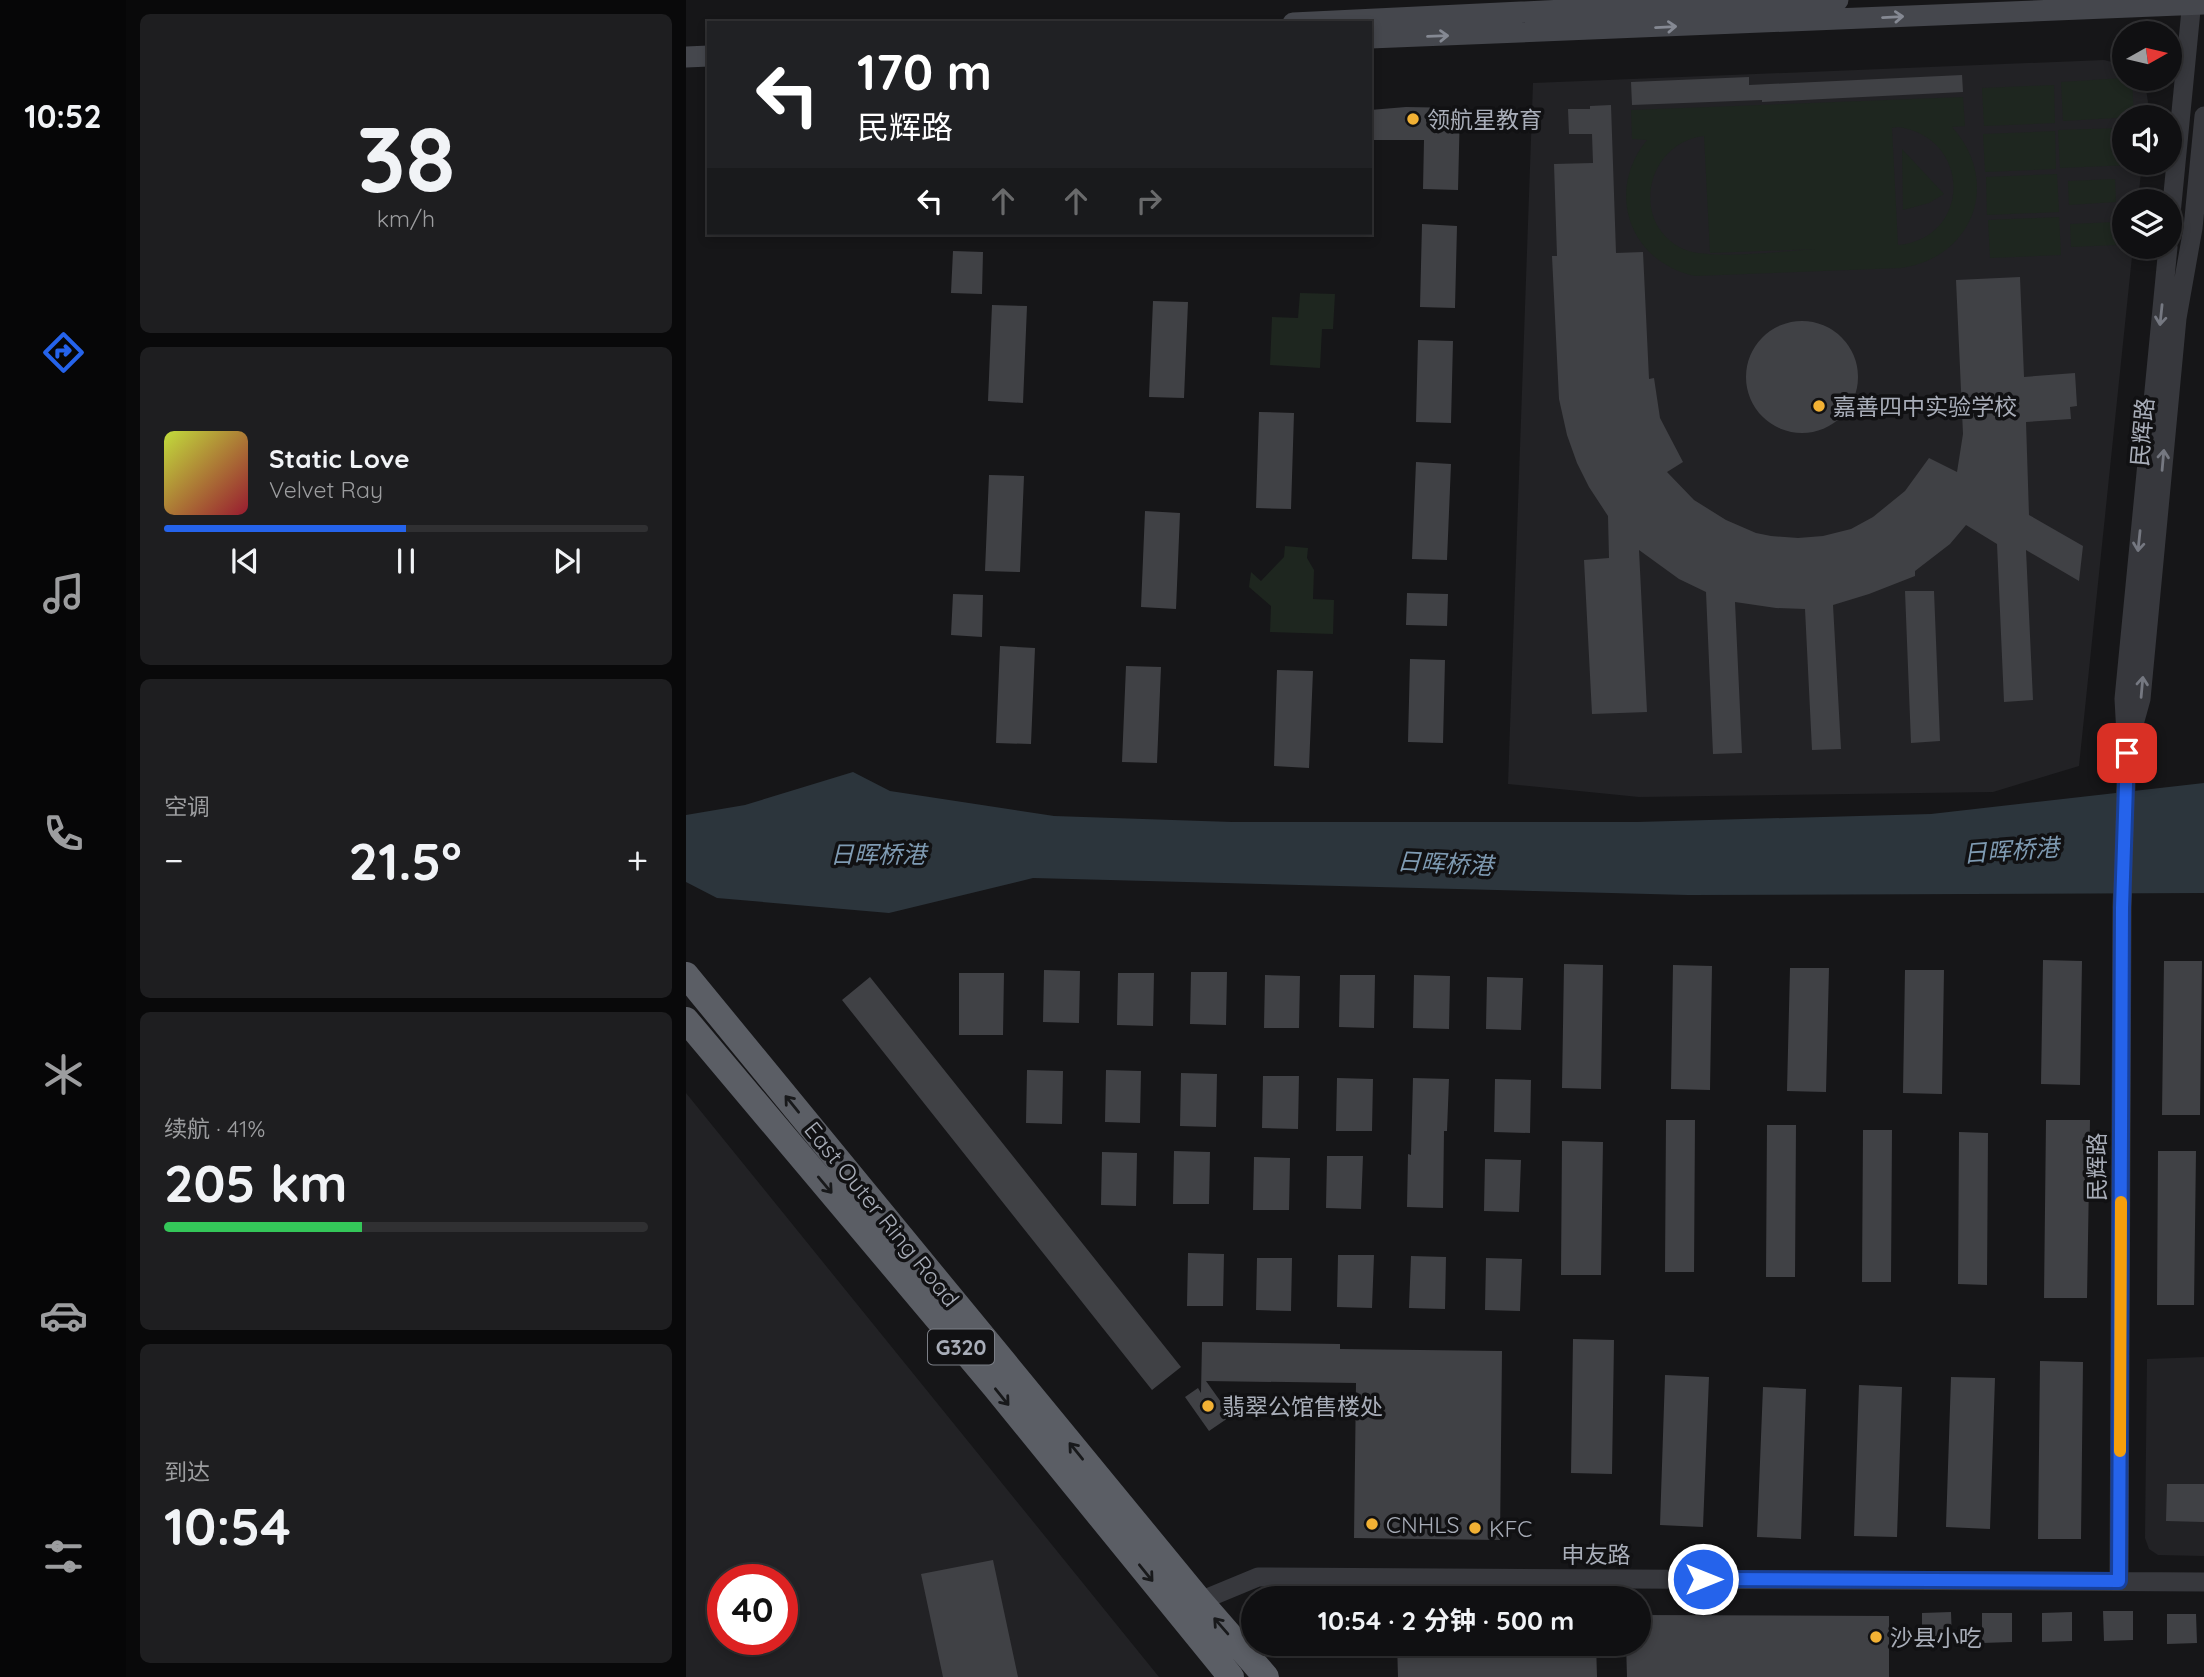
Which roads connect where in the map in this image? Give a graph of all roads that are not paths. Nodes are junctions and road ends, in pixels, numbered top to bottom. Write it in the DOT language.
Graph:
graph roads {
  1 [pos="1838,0"];
  2 [pos="2196,3"];
  3 [pos="1335,21"];
  4 [pos="1372,38"];
  5 [pos="707,56"];
  6 [pos="686,57"];
  7 [pos="2204,116"];
  8 [pos="2174,189"];
  9 [pos="2167,259"];
  10 [pos="2127,753"];
  11 [pos="686,975"];
  12 [pos="686,1020"];
  13 [pos="2119,1581"];
  14 [pos="2204,1582"];
  15 [pos="1200,1601"];
  16 [pos="1231,1677"];
  17 [pos="1266,1677"];
  1 -- 3 [label="main road"];
  4 -- 2 [label="main road, one-way"];
  2 -- 8 [label="street"];
  5 -- 6 [label="main road"];
  10 -- 7 [label="street, 民辉路, one-way"];
  9 -- 10 [label="street, 民辉路, one-way"];
  10 -- 13 [label="street, 民辉路"];
  15 -- 11 [label="highway, East Outer Ring Road, one-way"];
  12 -- 16 [label="highway, East Outer Ring Road / G320, one-way"];
  13 -- 14 [label="street, 申友路"];
  13 -- 15 [label="street, 申友路"];
  17 -- 15 [label="highway, East Outer Ring Road, one-way"];
}
